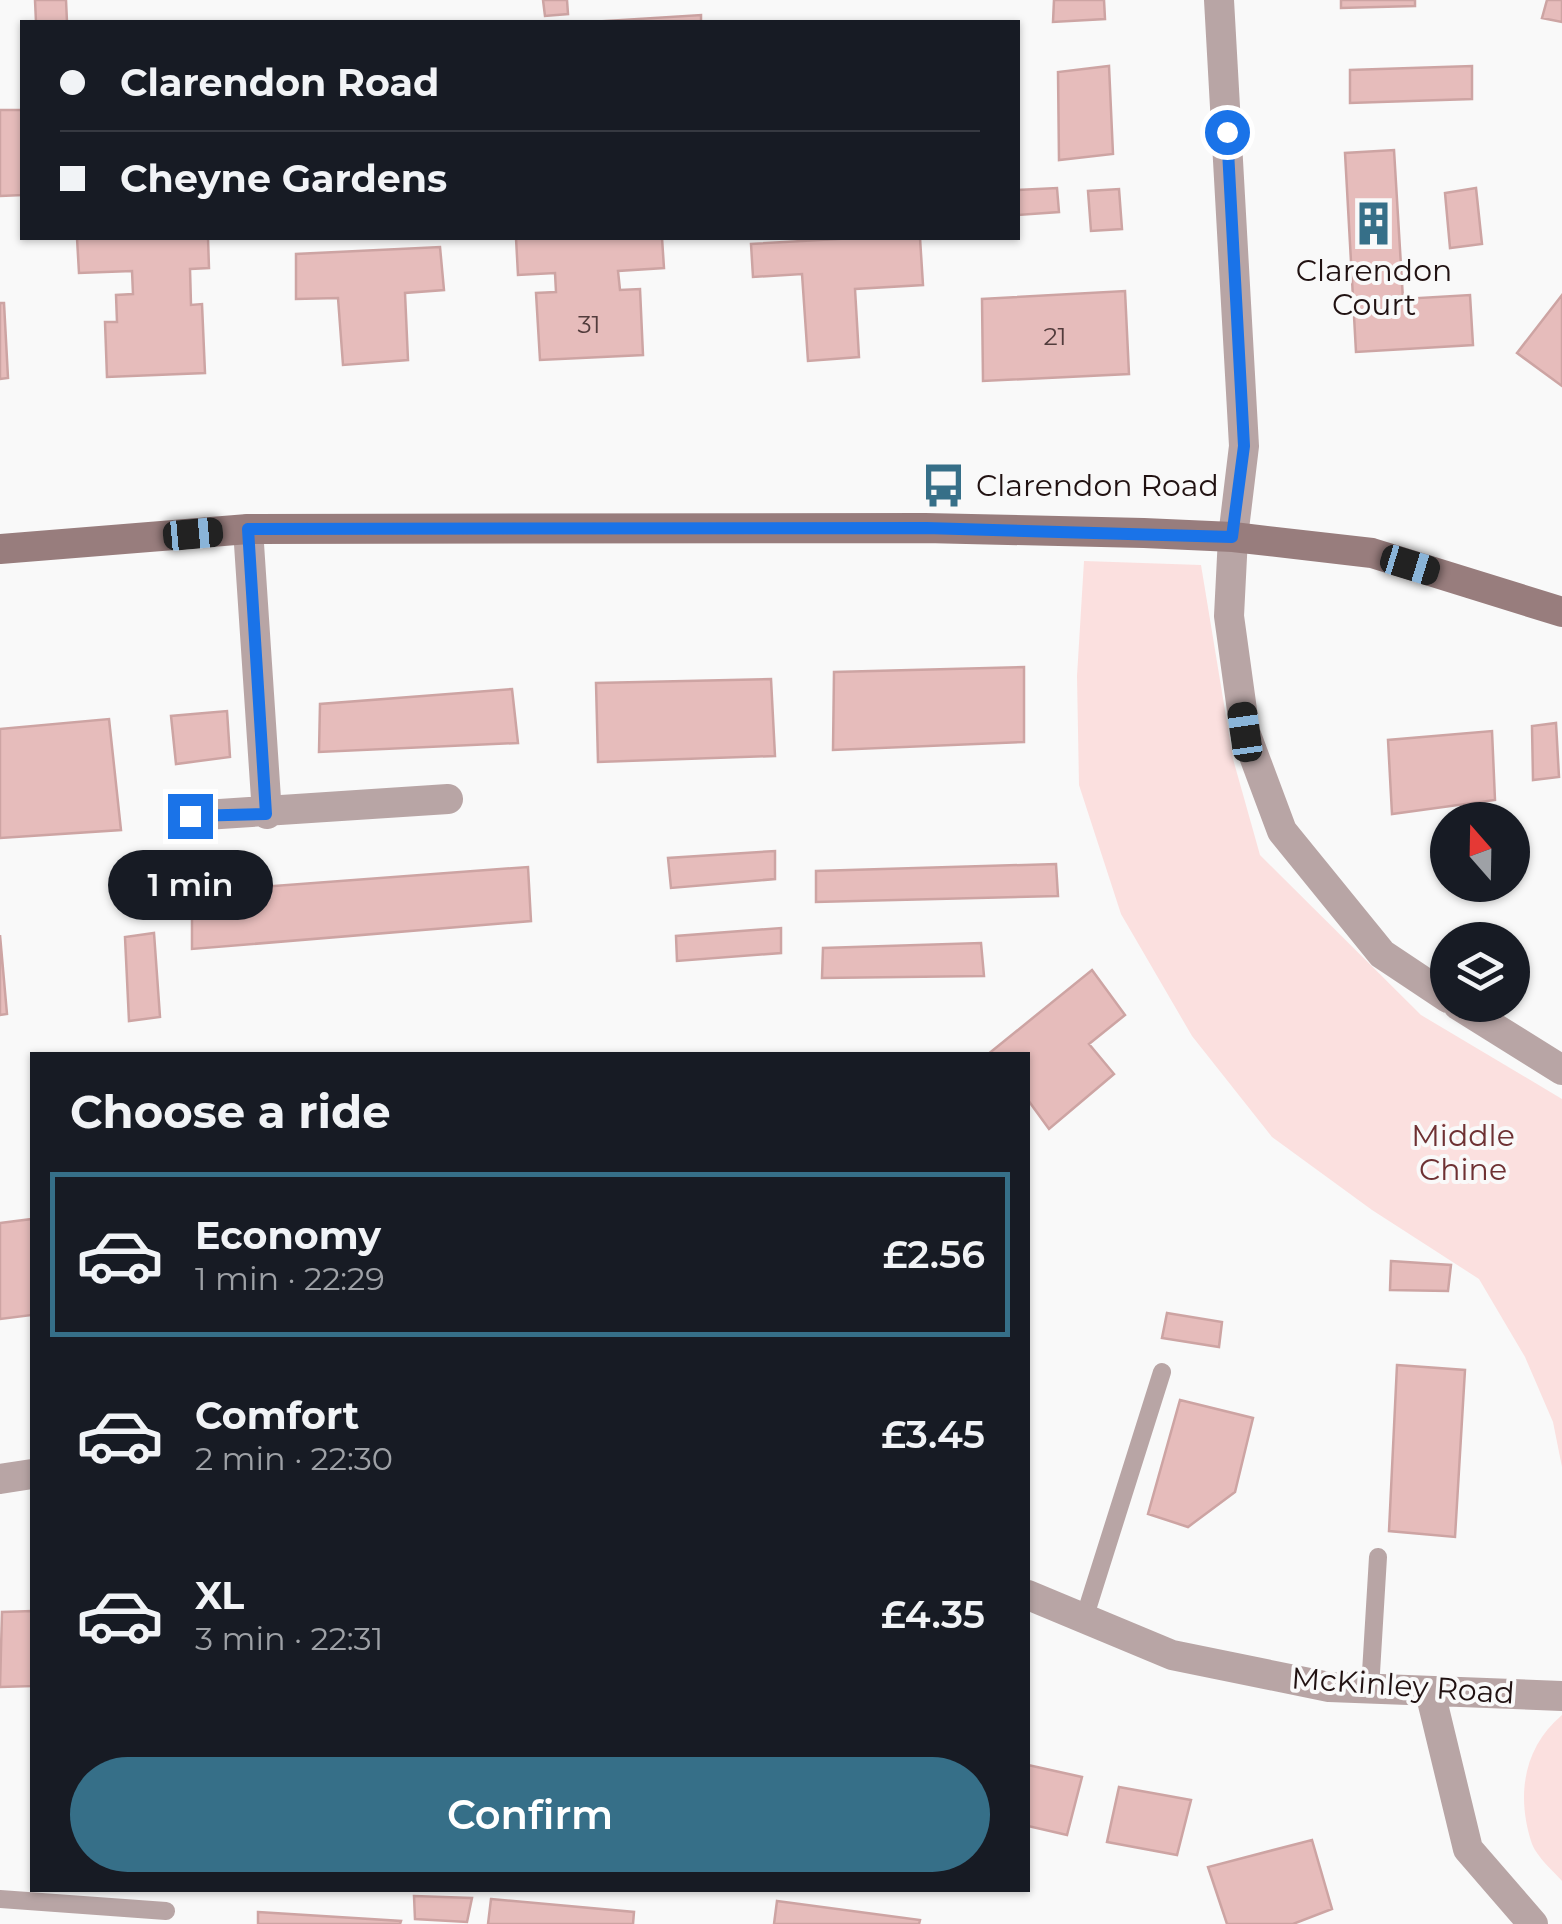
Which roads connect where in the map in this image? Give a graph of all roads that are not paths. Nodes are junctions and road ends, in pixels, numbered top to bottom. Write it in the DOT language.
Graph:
graph roads {
  1 [pos="1219,0"];
  2 [pos="248,529"];
  3 [pos="1232,537"];
  4 [pos="0,549"];
  5 [pos="1562,612"];
  6 [pos="448,799"];
  7 [pos="266,814"];
  8 [pos="190,816"];
  9 [pos="1430,986"];
  10 [pos="1485,1022"];
  11 [pos="1562,1070"];
  12 [pos="1162,1372"];
  13 [pos="30,1474"];
  14 [pos="0,1479"];
  15 [pos="1378,1556"];
  16 [pos="1030,1596"];
  17 [pos="1084,1619"];
  18 [pos="1370,1689"];
  19 [pos="1430,1692"];
  20 [pos="1558,1696"];
  21 [pos="0,1900"];
  22 [pos="166,1911"];
  23 [pos="1533,1924"];
  1 -- 3 [label="street"];
  2 -- 3 [label="street"];
  2 -- 4 [label="street"];
  2 -- 7 [label="street"];
  3 -- 5 [label="street"];
  3 -- 9 [label="street"];
  6 -- 7 [label="street"];
  7 -- 8 [label="street"];
  10 -- 11 [label="street"];
  12 -- 17 [label="lane"];
  13 -- 14 [label="street"];
  15 -- 18 [label="lane"];
  16 -- 17 [label="street, McKinley Road"];
  17 -- 18 [label="street, McKinley Road"];
  18 -- 19 [label="street, McKinley Road"];
  19 -- 20 [label="street, McKinley Road"];
  19 -- 23 [label="street"];
  21 -- 22 [label="lane"];
}
